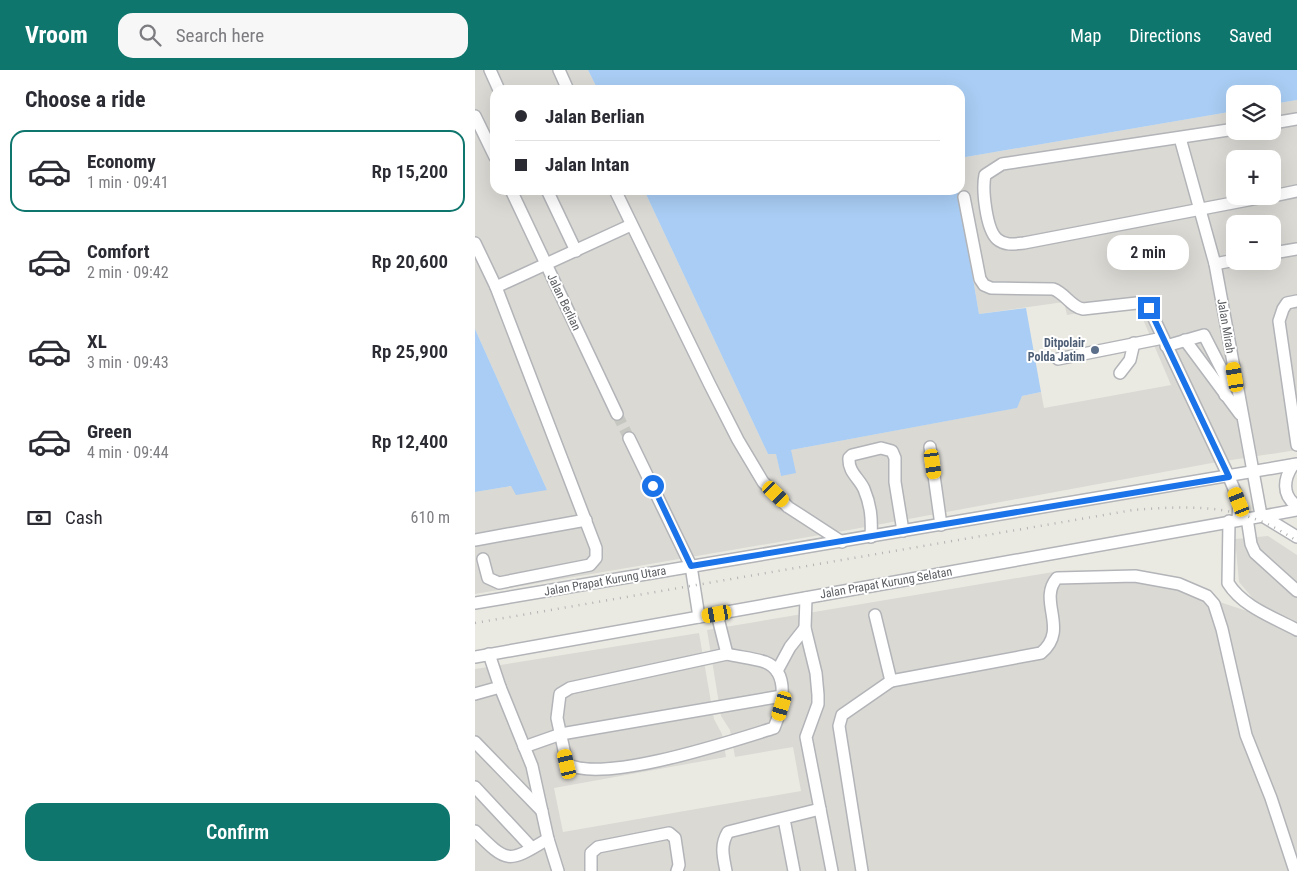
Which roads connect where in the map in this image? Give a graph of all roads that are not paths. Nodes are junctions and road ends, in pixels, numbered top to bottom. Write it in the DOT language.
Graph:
graph roads {
  1 [pos="490,70"];
  2 [pos="559,70"];
  3 [pos="497,85"];
  4 [pos="566,85"];
  5 [pos="475,116"];
  6 [pos="1297,120"];
  7 [pos="1281,122"];
  8 [pos="1226,131"];
  9 [pos="1180,138"];
  10 [pos="490,147"];
  11 [pos="1297,190"];
  12 [pos="1281,194"];
  13 [pos="513,195"];
  14 [pos="549,195"];
  15 [pos="617,195"];
  16 [pos="964,197"];
  17 [pos="1226,205"];
  18 [pos="1201,210"];
  19 [pos="631,225"];
  20 [pos="475,243"];
  21 [pos="1297,249"];
  22 [pos="576,251"];
  23 [pos="1281,252"];
  24 [pos="1226,262"];
  25 [pos="1215,264"];
  26 [pos="546,265"];
  27 [pos="496,287"];
  28 [pos="1297,302"];
  29 [pos="1185,340"];
  30 [pos="1165,342"];
  31 [pos="1134,344"];
  32 [pos="1058,359"];
  33 [pos="1120,372"];
  34 [pos="1225,395"];
  35 [pos="617,414"];
  36 [pos="1241,415"];
  37 [pos="629,438"];
  38 [pos="1297,445"];
  39 [pos="930,447"];
  40 [pos="1295,464"];
  41 [pos="1253,472"];
  42 [pos="1229,477"];
  43 [pos="1297,506"];
  44 [pos="1297,510"];
  45 [pos="1261,515"];
  46 [pos="1238,519"];
  47 [pos="586,520"];
  48 [pos="941,525"];
  49 [pos="903,531"];
  50 [pos="871,537"];
  51 [pos="1297,537"];
  52 [pos="475,540"];
  53 [pos="842,542"];
  54 [pos="483,559"];
  55 [pos="691,566"];
  56 [pos="1297,591"];
  57 [pos="806,598"];
  58 [pos="475,602"];
  59 [pos="717,614"];
  60 [pos="875,615"];
  61 [pos="699,617"];
  62 [pos="805,628"];
  63 [pos="1297,630"];
  64 [pos="489,654"];
  65 [pos="727,654"];
  66 [pos="475,657"];
  67 [pos="777,671"];
  68 [pos="891,681"];
  69 [pos="499,687"];
  70 [pos="475,694"];
  71 [pos="781,696"];
  72 [pos="561,734"];
  73 [pos="475,742"];
  74 [pos="524,747"];
  75 [pos="475,787"];
  76 [pos="820,810"];
  77 [pos="542,811"];
  78 [pos="784,819"];
  79 [pos="475,831"];
  80 [pos="548,839"];
  81 [pos="532,848"];
  82 [pos="558,871"];
  83 [pos="591,871"];
  84 [pos="677,871"];
  85 [pos="726,871"];
  86 [pos="794,871"];
  87 [pos="832,871"];
  88 [pos="862,871"];
  89 [pos="1295,871"];
  1 -- 3 [label="street"];
  2 -- 4 [label="street"];
  5 -- 10 [label="street"];
  6 -- 7 [label="street"];
  8 -- 9 [label="street"];
  9 -- 18 [label="street, Jalan Mirah"];
  9 -- 18 [label="street"];
  11 -- 12 [label="street"];
  13 -- 26 [label="street, Jalan Berlian"];
  14 -- 22 [label="street"];
  15 -- 19 [label="street"];
  16 -- 30 [label="street"];
  17 -- 18 [label="street"];
  18 -- 25 [label="street, Jalan Mirah"];
  19 -- 22 [label="street"];
  19 -- 53 [label="street"];
  20 -- 27 [label="street"];
  21 -- 23 [label="street"];
  22 -- 26 [label="street"];
  24 -- 25 [label="street"];
  25 -- 36 [label="street, Jalan Mirah"];
  26 -- 27 [label="street"];
  26 -- 35 [label="street, Jalan Berlian"];
  27 -- 47 [label="street"];
  28 -- 38 [label="street"];
  29 -- 30 [label="street"];
  29 -- 34 [label="street"];
  29 -- 34 [label="street"];
  30 -- 31 [label="street"];
  30 -- 42 [label="street"];
  31 -- 32 [label="street"];
  31 -- 33 [label="street"];
  34 -- 36 [label="street"];
  36 -- 41 [label="street, Jalan Mirah"];
  37 -- 55 [label="street"];
  39 -- 48 [label="street"];
  40 -- 41 [label="street, Jalan Prapat Kurung Utara"];
  40 -- 43 [label="street"];
  41 -- 42 [label="street, Jalan Prapat Kurung Utara"];
  41 -- 45 [label="street, Jalan Mirah"];
  42 -- 46 [label="street"];
  42 -- 48 [label="street, Jalan Prapat Kurung Utara"];
  44 -- 45 [label="street, Jalan Prapat Kurung Selatan"];
  45 -- 46 [label="street, Jalan Prapat Kurung Selatan"];
  45 -- 51 [label="street"];
  46 -- 56 [label="street"];
  46 -- 57 [label="street, Jalan Prapat Kurung Selatan"];
  46 -- 63 [label="street"];
  47 -- 52 [label="street"];
  47 -- 54 [label="street"];
  48 -- 49 [label="street, Jalan Prapat Kurung Utara"];
  49 -- 50 [label="street, Jalan Prapat Kurung Utara"];
  49 -- 50 [label="street"];
  50 -- 53 [label="street, Jalan Prapat Kurung Utara"];
  53 -- 55 [label="street, Jalan Prapat Kurung Utara"];
  55 -- 58 [label="street, Jalan Prapat Kurung Utara"];
  55 -- 61 [label="street"];
  57 -- 59 [label="street, Jalan Prapat Kurung Selatan"];
  57 -- 62 [label="street"];
  59 -- 61 [label="street, Jalan Prapat Kurung Selatan"];
  59 -- 65 [label="street"];
  60 -- 68 [label="street"];
  61 -- 64 [label="street, Jalan Prapat Kurung Selatan"];
  62 -- 67 [label="street"];
  62 -- 76 [label="street"];
  64 -- 66 [label="street, Jalan Prapat Kurung Selatan"];
  64 -- 69 [label="street"];
  65 -- 67 [label="street"];
  65 -- 72 [label="street"];
  67 -- 71 [label="street"];
  68 -- 88 [label="street"];
  68 -- 89 [label="street"];
  69 -- 70 [label="street"];
  69 -- 74 [label="street"];
  71 -- 72 [label="street"];
  71 -- 72 [label="street"];
  72 -- 74 [label="street"];
  73 -- 77 [label="street"];
  74 -- 77 [label="street"];
  75 -- 81 [label="street"];
  76 -- 78 [label="street"];
  76 -- 87 [label="street"];
  77 -- 80 [label="street"];
  78 -- 85 [label="street"];
  78 -- 86 [label="street"];
  79 -- 81 [label="street"];
  80 -- 81 [label="street"];
  80 -- 82 [label="street"];
  83 -- 84 [label="street"];
}
